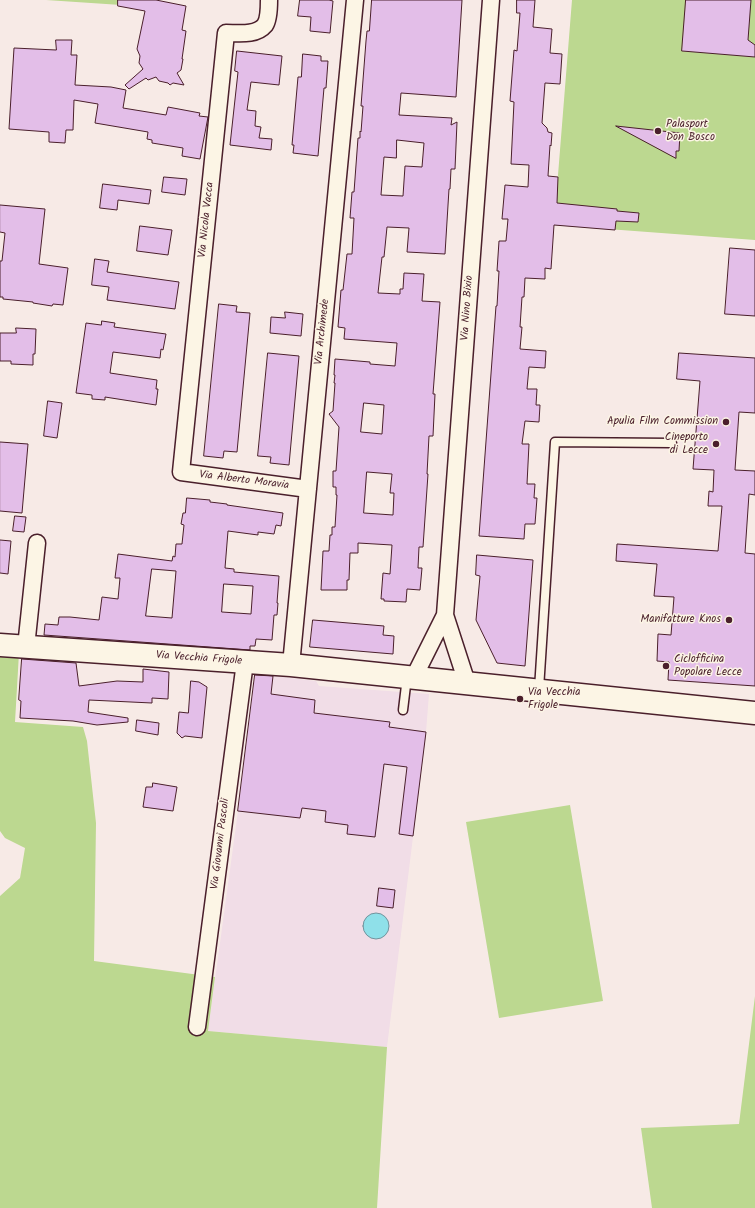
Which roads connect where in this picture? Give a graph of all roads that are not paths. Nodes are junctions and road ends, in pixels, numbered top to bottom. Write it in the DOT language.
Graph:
graph roads {
  1 [pos="269,0"];
  2 [pos="355,0"];
  3 [pos="490,0"];
  4 [pos="672,443"];
  5 [pos="181,472"];
  6 [pos="308,489"];
  7 [pos="37,543"];
  8 [pos="445,615"];
  9 [pos="0,645"];
  10 [pos="26,647"];
  11 [pos="245,662"];
  12 [pos="291,665"];
  13 [pos="411,677"];
  14 [pos="467,683"];
  15 [pos="539,690"];
  16 [pos="403,710"];
  17 [pos="755,713"];
  18 [pos="197,1027"];
  1 -- 5 [label="street, Via Nicola Vacca"];
  2 -- 6 [label="street, Via Archimede"];
  3 -- 8 [label="street, Via Nino Bixio"];
  4 -- 15 [label="lane"];
  5 -- 6 [label="street, Via Alberto Moravia"];
  6 -- 12 [label="street, Via Archimede"];
  7 -- 10 [label="street"];
  8 -- 13 [label="street, Via Nino Bixio"];
  8 -- 14 [label="street, Via Nino Bixio"];
  9 -- 10 [label="street, Via Vecchia Frigole"];
  10 -- 11 [label="street, Via Vecchia Frigole"];
  11 -- 12 [label="street, Via Vecchia Frigole"];
  11 -- 18 [label="street, Via Giovanni Pascoli"];
  12 -- 13 [label="street, Via Vecchia Frigole"];
  13 -- 14 [label="street, Via Vecchia Frigole"];
  13 -- 16 [label="lane"];
  14 -- 15 [label="street, Via Vecchia Frigole"];
  15 -- 17 [label="street, Via Vecchia Frigole"];
}
